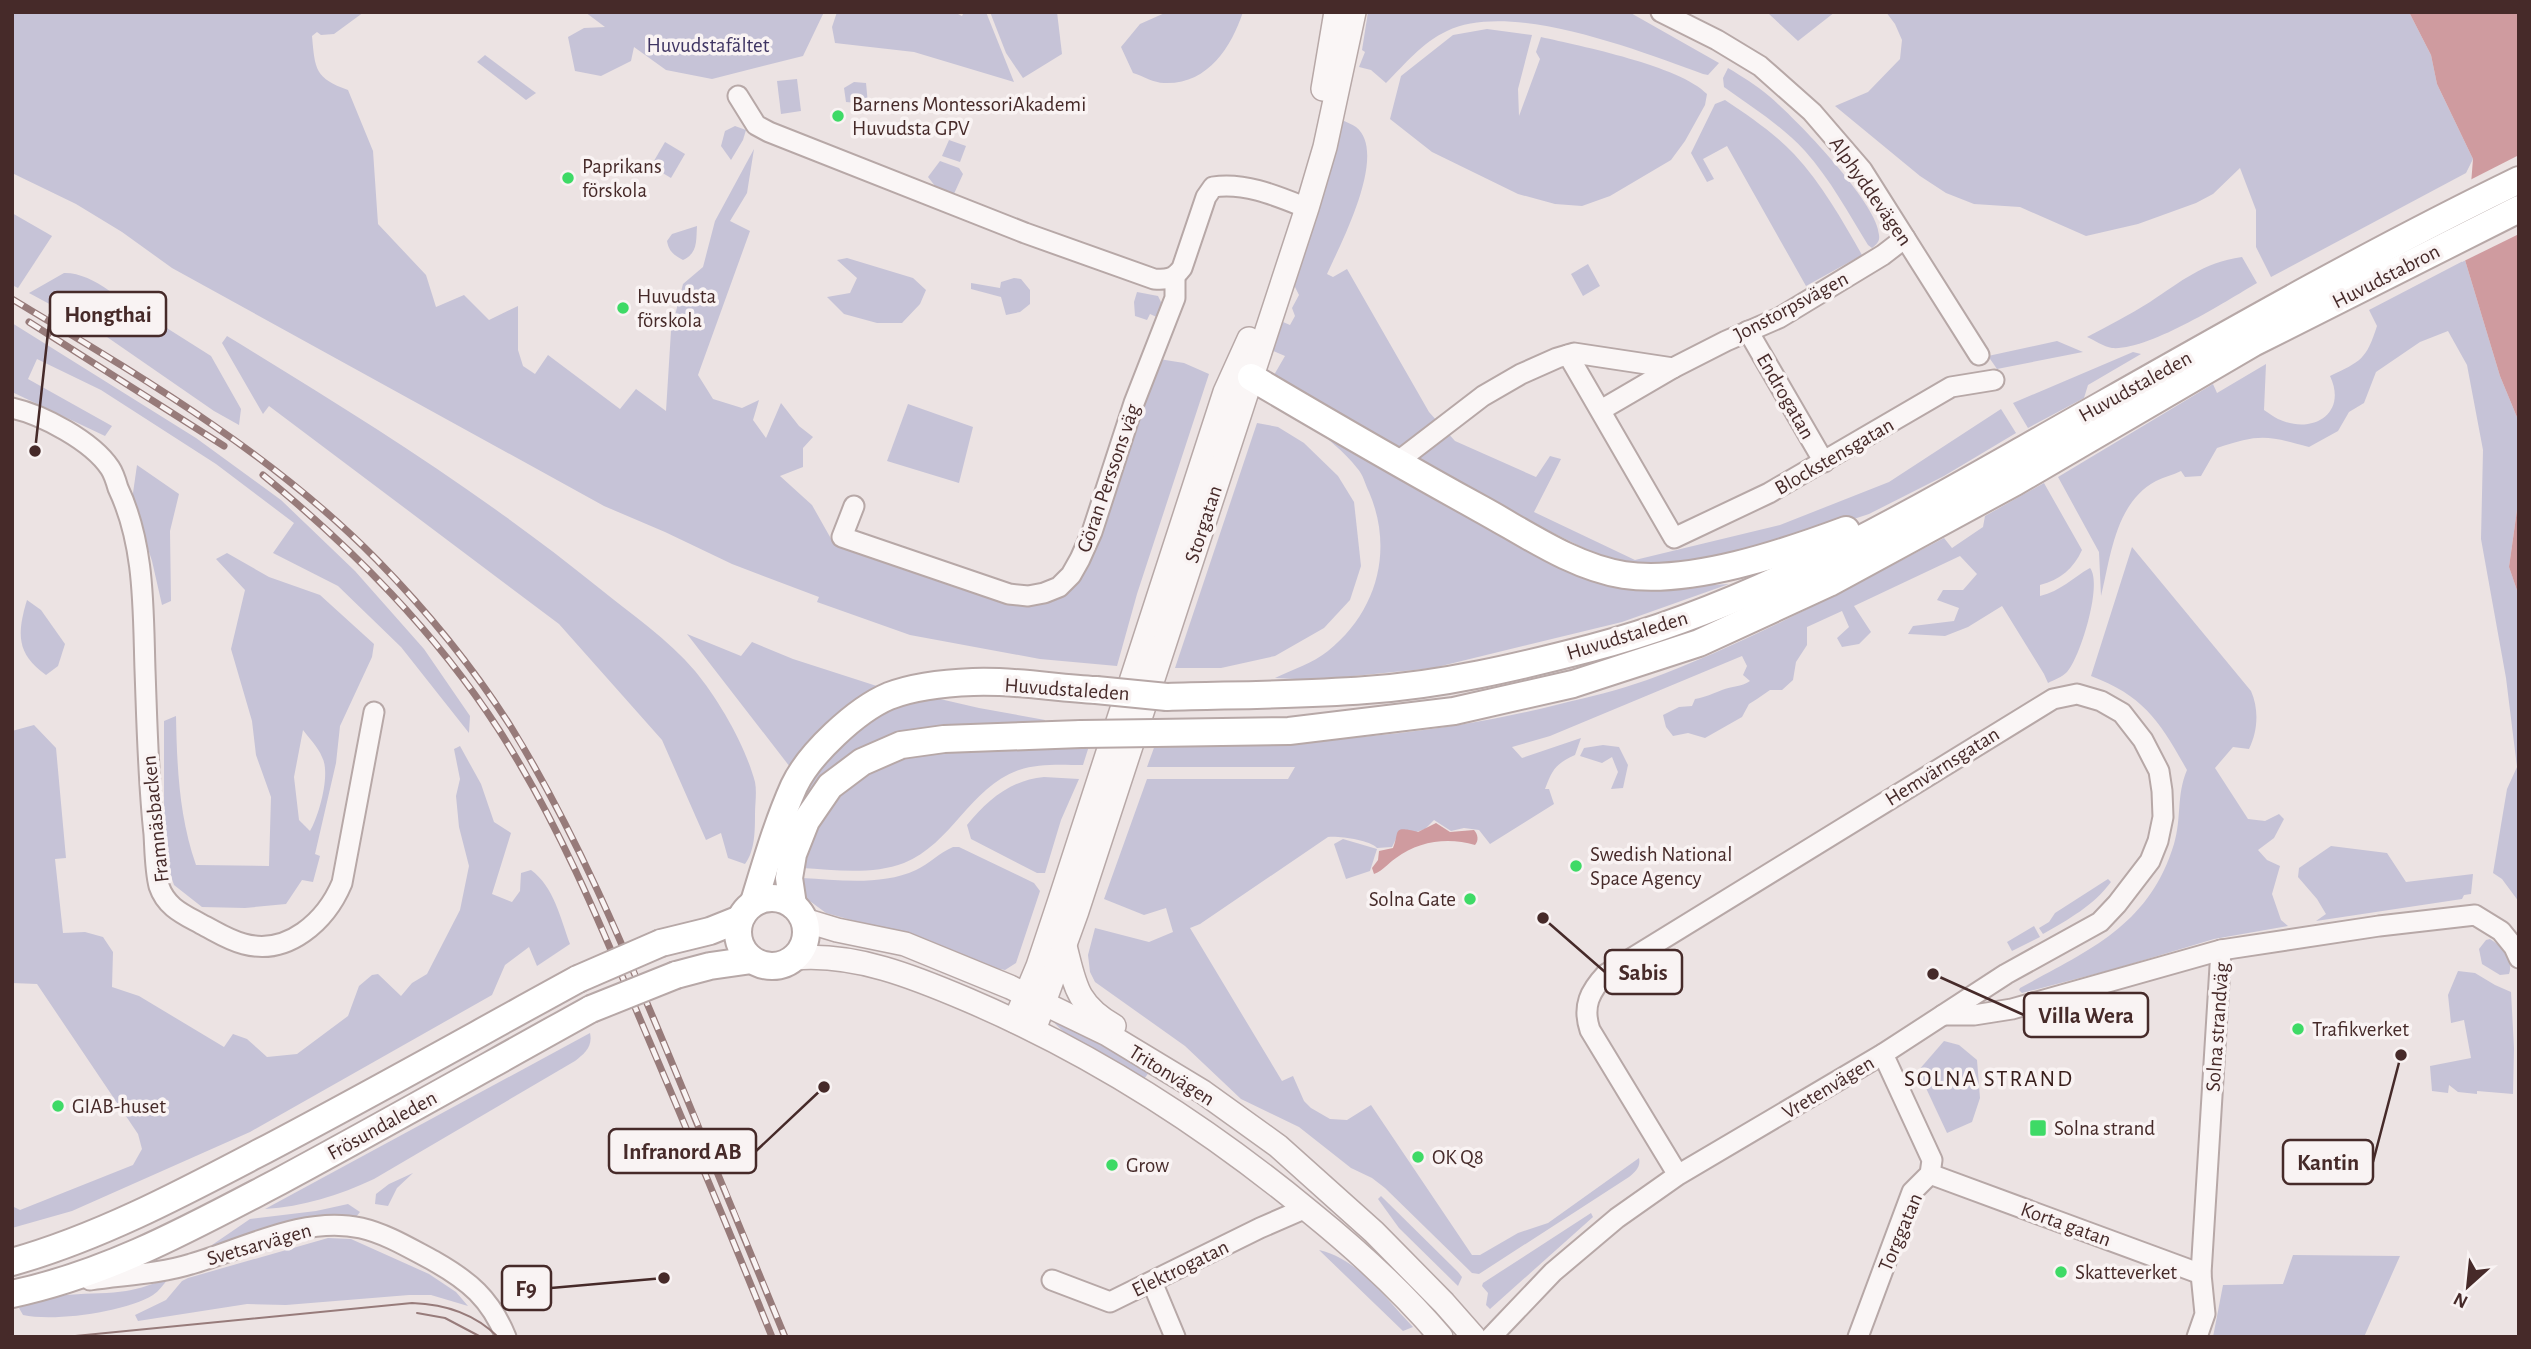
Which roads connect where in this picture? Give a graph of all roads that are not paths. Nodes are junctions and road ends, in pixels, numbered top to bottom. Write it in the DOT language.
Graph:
graph roads {
  1 [pos="1336,12"];
  2 [pos="1354,12"];
  3 [pos="1661,12"];
  4 [pos="738,96"];
  5 [pos="2519,180"];
  6 [pos="1300,205"];
  7 [pos="2519,209"];
  8 [pos="1905,238"];
  9 [pos="1175,277"];
  10 [pos="1748,331"];
  11 [pos="2249,334"];
  12 [pos="1568,355"];
  13 [pos="1979,355"];
  14 [pos="1673,368"];
  15 [pos="1251,377"];
  16 [pos="1994,380"];
  17 [pos="12,408"];
  18 [pos="1601,410"];
  19 [pos="1824,461"];
  20 [pos="1396,462"];
  21 [pos="1952,490"];
  22 [pos="854,506"];
  23 [pos="374,712"];
  24 [pos="747,911"];
  25 [pos="799,913"];
  26 [pos="1065,946"];
  27 [pos="2221,950"];
  28 [pos="795,958"];
  29 [pos="2519,958"];
  30 [pos="751,960"];
  31 [pos="1035,999"];
  32 [pos="1942,1015"];
  33 [pos="1024,1026"];
  34 [pos="1884,1054"];
  35 [pos="1157,1065"];
  36 [pos="1930,1174"];
  37 [pos="1678,1175"];
  38 [pos="1306,1208"];
  39 [pos="12,1262"];
  40 [pos="2201,1274"];
  41 [pos="1052,1280"];
  42 [pos="1152,1282"];
  43 [pos="54,1285"];
  44 [pos="12,1294"];
  45 [pos="506,1337"];
  46 [pos="1175,1337"];
  47 [pos="1441,1337"];
  48 [pos="1474,1337"];
  49 [pos="1491,1337"];
  50 [pos="1858,1337"];
  51 [pos="2197,1337"];
  1 -- 6 [label="street, Storgatan"];
  2 -- 6 [label="street, Storgatan"];
  3 -- 8 [label="street, Alphyddevägen"];
  4 -- 9 [label="street"];
  5 -- 11 [label="main road, Huvudstaleden"];
  6 -- 9 [label="street, Göran Perssons väg"];
  6 -- 15 [label="street, Storgatan"];
  6 -- 31 [label="street, Storgatan"];
  7 -- 11 [label="main road, Huvudstabron"];
  8 -- 10 [label="street, Jonstorpsvägen"];
  8 -- 13 [label="street, Alphyddevägen"];
  9 -- 22 [label="street, Göran Perssons väg"];
  10 -- 14 [label="street, Jonstorpsvägen"];
  10 -- 19 [label="street, Endrogatan"];
  11 -- 21 [label="main road, Huvudstaleden"];
  11 -- 25 [label="main road, Huvudstaleden, bridge"];
  12 -- 14 [label="street"];
  12 -- 18 [label="street"];
  12 -- 20 [label="street"];
  14 -- 18 [label="street, Jonstorpsvägen"];
  15 -- 20 [label="main road"];
  15 -- 26 [label="street, Storgatan"];
  16 -- 19 [label="street, Blockstensgatan"];
  17 -- 23 [label="street, Framnäsbacken"];
  18 -- 19 [label="street, Blockstensgatan"];
  20 -- 21 [label="main road"];
  21 -- 24 [label="main road, Huvudstaleden, bridge"];
  24 -- 25 [label="main road"];
  24 -- 30 [label="main road"];
  24 -- 39 [label="main road, Frösundaleden, bridge"];
  25 -- 28 [label="main road"];
  25 -- 31 [label="street, Tritonvägen"];
  26 -- 31 [label="street, Storgatan"];
  26 -- 35 [label="street"];
  27 -- 29 [label="street, Solna strandväg"];
  27 -- 32 [label="street"];
  27 -- 40 [label="street, Solna strandväg"];
  28 -- 30 [label="main road"];
  28 -- 33 [label="street, Tritonvägen"];
  30 -- 43 [label="main road, Frösundaleden, bridge"];
  31 -- 33 [label="street, Storgatan"];
  31 -- 35 [label="street, Tritonvägen"];
  32 -- 34 [label="street, Vretenvägen"];
  32 -- 37 [label="street, Hemvärnsgatan"];
  33 -- 38 [label="street, Tritonvägen"];
  34 -- 36 [label="street, Torggatan"];
  34 -- 37 [label="street, Vretenvägen"];
  35 -- 48 [label="street, Tritonvägen"];
  36 -- 40 [label="street, Korta gatan"];
  36 -- 50 [label="street, Torggatan"];
  37 -- 49 [label="street, Vretenvägen"];
  38 -- 42 [label="street, Elektrogatan"];
  38 -- 47 [label="street, Tritonvägen"];
  40 -- 51 [label="street, Solna strandväg"];
  41 -- 42 [label="street, Elektrogatan"];
  42 -- 46 [label="street"];
  43 -- 44 [label="main road, Frösundaleden"];
  43 -- 45 [label="street, Svetsarvägen"];
}
